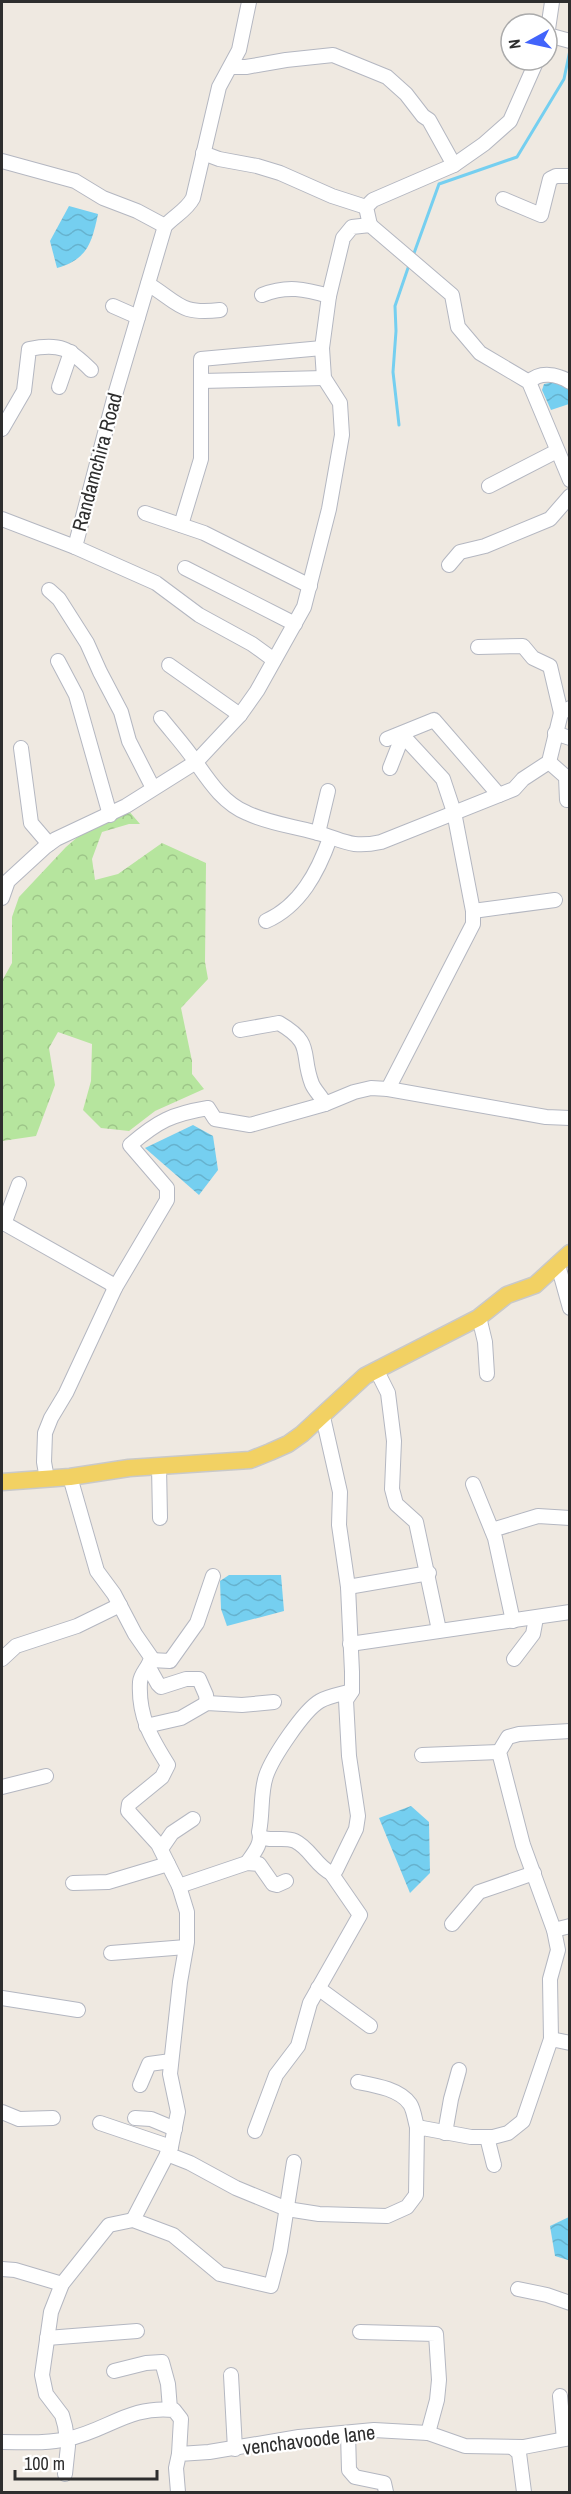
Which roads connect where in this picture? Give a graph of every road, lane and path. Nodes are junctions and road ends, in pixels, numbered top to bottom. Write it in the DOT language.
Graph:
graph roads {
  1 [pos="249,2"];
  2 [pos="231,67"];
  3 [pos="532,72"];
  4 [pos="203,153"];
  5 [pos="2,161"];
  6 [pos="454,165"];
  7 [pos="570,176"];
  8 [pos="503,199"];
  9 [pos="366,207"];
  10 [pos="370,225"];
  11 [pos="165,226"];
  12 [pos="148,284"];
  13 [pos="262,295"];
  14 [pos="329,296"];
  15 [pos="113,306"];
  16 [pos="220,310"];
  17 [pos="138,316"];
  18 [pos="321,348"];
  19 [pos="71,352"];
  20 [pos="91,370"];
  21 [pos="324,378"];
  22 [pos="201,381"];
  23 [pos="529,382"];
  24 [pos="570,382"];
  25 [pos="59,387"];
  26 [pos="2,429"];
  27 [pos="557,451"];
  28 [pos="570,480"];
  29 [pos="489,486"];
  30 [pos="570,496"];
  31 [pos="145,513"];
  32 [pos="2,519"];
  33 [pos="181,525"];
  34 [pos="75,547"];
  35 [pos="449,565"];
  36 [pos="185,568"];
  37 [pos="310,586"];
  38 [pos="49,590"];
  39 [pos="295,624"];
  40 [pos="478,647"];
  41 [pos="274,660"];
  42 [pos="58,661"];
  43 [pos="169,665"];
  44 [pos="565,711"];
  45 [pos="240,715"];
  46 [pos="161,717"];
  47 [pos="555,732"];
  48 [pos="570,738"];
  49 [pos="387,739"];
  50 [pos="21,748"];
  51 [pos="196,762"];
  52 [pos="549,762"];
  53 [pos="390,768"];
  54 [pos="153,788"];
  55 [pos="328,791"];
  56 [pos="499,795"];
  57 [pos="567,800"];
  58 [pos="454,812"];
  59 [pos="110,815"];
  60 [pos="324,836"];
  61 [pos="49,844"];
  62 [pos="2,898"];
  63 [pos="555,900"];
  64 [pos="473,910"];
  65 [pos="266,921"];
  66 [pos="240,1030"];
  67 [pos="388,1089"];
  68 [pos="325,1104"];
  69 [pos="570,1118"];
  70 [pos="19,1184"];
  71 [pos="3,1223"];
  72 [pos="564,1259"];
  73 [pos="115,1288"];
  74 [pos="570,1308"];
  75 [pos="479,1317"];
  76 [pos="377,1371"];
  77 [pos="487,1374"];
  78 [pos="323,1416"];
  79 [pos="159,1466"];
  80 [pos="70,1477"];
  81 [pos="47,1479"];
  82 [pos="2,1482"];
  83 [pos="473,1484"];
  84 [pos="160,1518"];
  85 [pos="570,1518"];
  86 [pos="492,1530"];
  87 [pos="429,1573"];
  88 [pos="213,1576"];
  89 [pos="348,1587"];
  90 [pos="120,1605"];
  91 [pos="570,1612"];
  92 [pos="536,1617"];
  93 [pos="513,1621"];
  94 [pos="440,1630"];
  95 [pos="350,1644"];
  96 [pos="2,1659"];
  97 [pos="514,1659"];
  98 [pos="150,1663"];
  99 [pos="352,1691"];
  100 [pos="274,1702"];
  101 [pos="207,1703"];
  102 [pos="146,1726"];
  103 [pos="570,1731"];
  104 [pos="500,1752"];
  105 [pos="422,1755"];
  106 [pos="46,1776"];
  107 [pos="2,1787"];
  108 [pos="193,1819"];
  109 [pos="261,1836"];
  110 [pos="161,1849"];
  111 [pos="247,1863"];
  112 [pos="168,1864"];
  113 [pos="331,1873"];
  114 [pos="534,1873"];
  115 [pos="286,1881"];
  116 [pos="73,1883"];
  117 [pos="179,1886"];
  118 [pos="452,1924"];
  119 [pos="570,1926"];
  120 [pos="554,1930"];
  121 [pos="186,1947"];
  122 [pos="111,1953"];
  123 [pos="318,1988"];
  124 [pos="2,1998"];
  125 [pos="78,2010"];
  126 [pos="370,2026"];
  127 [pos="551,2039"];
  128 [pos="570,2043"];
  129 [pos="171,2061"];
  130 [pos="459,2070"];
  131 [pos="358,2082"];
  132 [pos="140,2085"];
  133 [pos="2,2112"];
  134 [pos="53,2118"];
  135 [pos="135,2118"];
  136 [pos="100,2123"];
  137 [pos="417,2127"];
  138 [pos="175,2128"];
  139 [pos="255,2131"];
  140 [pos="445,2133"];
  141 [pos="487,2137"];
  142 [pos="169,2150"];
  143 [pos="294,2162"];
  144 [pos="494,2165"];
  145 [pos="287,2209"];
  146 [pos="133,2220"];
  147 [pos="2,2269"];
  148 [pos="62,2284"];
  149 [pos="518,2289"];
  150 [pos="570,2303"];
  151 [pos="137,2331"];
  152 [pos="360,2332"];
  153 [pos="46,2338"];
  154 [pos="114,2371"];
  155 [pos="231,2375"];
  156 [pos="560,2396"];
  157 [pos="170,2409"];
  158 [pos="348,2433"];
  159 [pos="428,2433"];
  160 [pos="567,2438"];
  161 [pos="68,2439"];
  162 [pos="2,2442"];
  163 [pos="512,2446"];
  164 [pos="236,2449"];
  165 [pos="179,2454"];
  166 [pos="65,2474"];
  167 [pos="178,2493"];
  168 [pos="386,2493"];
  169 [pos="524,2493"];
  1 -- 2 [label="street"];
  2 -- 4 [label="street"];
  2 -- 6 [label="street"];
  3 -- 6 [label="street"];
  4 -- 9 [label="street"];
  4 -- 11 [label="street"];
  5 -- 11 [label="street"];
  6 -- 9 [label="street"];
  7 -- 8 [label="street"];
  9 -- 10 [label="street"];
  10 -- 14 [label="street"];
  10 -- 23 [label="street"];
  11 -- 12 [label="street, Randamchira Road"];
  12 -- 16 [label="street"];
  12 -- 17 [label="street, Randamchira Road"];
  13 -- 14 [label="street"];
  14 -- 18 [label="street"];
  15 -- 17 [label="street"];
  17 -- 34 [label="street, Randamchira Road"];
  18 -- 21 [label="street"];
  18 -- 22 [label="street"];
  19 -- 20 [label="street"];
  19 -- 25 [label="street"];
  19 -- 26 [label="street"];
  21 -- 22 [label="street"];
  21 -- 37 [label="street"];
  22 -- 33 [label="street"];
  23 -- 24 [label="street"];
  23 -- 27 [label="street"];
  27 -- 28 [label="street"];
  27 -- 29 [label="street"];
  30 -- 35 [label="street"];
  31 -- 33 [label="street"];
  32 -- 34 [label="street"];
  33 -- 37 [label="street"];
  34 -- 41 [label="street, Randamchira Road"];
  36 -- 39 [label="street"];
  37 -- 39 [label="street"];
  38 -- 54 [label="street"];
  39 -- 41 [label="street"];
  40 -- 44 [label="street"];
  41 -- 45 [label="street"];
  42 -- 59 [label="street"];
  43 -- 45 [label="street"];
  44 -- 47 [label="street"];
  45 -- 51 [label="street"];
  46 -- 51 [label="street"];
  47 -- 48 [label="street"];
  47 -- 52 [label="street"];
  49 -- 56 [label="street"];
  50 -- 61 [label="street"];
  51 -- 54 [label="street"];
  51 -- 60 [label="street"];
  52 -- 56 [label="street"];
  52 -- 57 [label="street"];
  53 -- 58 [label="street"];
  54 -- 59 [label="street"];
  55 -- 60 [label="street"];
  56 -- 58 [label="street"];
  58 -- 60 [label="street"];
  58 -- 64 [label="street"];
  59 -- 61 [label="street"];
  60 -- 65 [label="street"];
  61 -- 62 [label="street"];
  63 -- 64 [label="street"];
  64 -- 67 [label="street"];
  66 -- 68 [label="street"];
  67 -- 68 [label="street"];
  67 -- 69 [label="street"];
  68 -- 73 [label="street"];
  70 -- 71 [label="street"];
  71 -- 73 [label="street"];
  72 -- 74 [label="street"];
  72 -- 75 [label="main road"];
  73 -- 81 [label="street"];
  75 -- 76 [label="main road"];
  75 -- 77 [label="street"];
  76 -- 78 [label="main road"];
  76 -- 87 [label="street"];
  78 -- 79 [label="main road"];
  78 -- 89 [label="street"];
  79 -- 80 [label="main road"];
  79 -- 84 [label="street"];
  80 -- 81 [label="main road"];
  80 -- 90 [label="street"];
  81 -- 82 [label="main road"];
  83 -- 86 [label="street"];
  85 -- 86 [label="street"];
  86 -- 93 [label="street"];
  87 -- 89 [label="street"];
  87 -- 94 [label="street"];
  88 -- 98 [label="street"];
  89 -- 95 [label="street"];
  90 -- 96 [label="street"];
  90 -- 98 [label="street"];
  91 -- 92 [label="street"];
  92 -- 93 [label="street"];
  92 -- 97 [label="street"];
  93 -- 94 [label="street"];
  94 -- 95 [label="street"];
  95 -- 99 [label="street"];
  98 -- 101 [label="street"];
  98 -- 102 [label="street"];
  99 -- 109 [label="street"];
  99 -- 113 [label="street"];
  100 -- 101 [label="street"];
  101 -- 102 [label="street"];
  102 -- 110 [label="street"];
  103 -- 104 [label="street"];
  104 -- 105 [label="street"];
  104 -- 114 [label="street"];
  106 -- 107 [label="street"];
  108 -- 110 [label="street"];
  109 -- 111 [label="street"];
  109 -- 113 [label="street"];
  110 -- 112 [label="street"];
  111 -- 115 [label="street"];
  111 -- 117 [label="street"];
  112 -- 116 [label="street"];
  112 -- 117 [label="street"];
  113 -- 123 [label="street"];
  114 -- 118 [label="street"];
  114 -- 120 [label="street"];
  117 -- 121 [label="street"];
  119 -- 120 [label="street"];
  120 -- 127 [label="street"];
  121 -- 122 [label="street"];
  121 -- 129 [label="street"];
  123 -- 126 [label="street"];
  123 -- 139 [label="street"];
  124 -- 125 [label="street"];
  127 -- 128 [label="street"];
  127 -- 141 [label="street"];
  129 -- 132 [label="street"];
  129 -- 138 [label="street"];
  130 -- 140 [label="street"];
  131 -- 137 [label="street"];
  133 -- 134 [label="street"];
  135 -- 138 [label="street"];
  136 -- 142 [label="street"];
  137 -- 140 [label="street"];
  137 -- 145 [label="street"];
  138 -- 142 [label="street"];
  140 -- 141 [label="street"];
  141 -- 144 [label="street"];
  142 -- 145 [label="street"];
  142 -- 146 [label="street"];
  143 -- 145 [label="street"];
  145 -- 146 [label="street"];
  146 -- 148 [label="street"];
  147 -- 148 [label="street"];
  148 -- 153 [label="street"];
  149 -- 150 [label="street"];
  151 -- 153 [label="street"];
  152 -- 159 [label="street"];
  153 -- 161 [label="street"];
  154 -- 157 [label="street"];
  155 -- 164 [label="street"];
  156 -- 160 [label="street"];
  157 -- 161 [label="street"];
  157 -- 165 [label="street"];
  158 -- 159 [label="street, venchavoode lane"];
  158 -- 164 [label="street, venchavoode lane"];
  158 -- 168 [label="street"];
  159 -- 163 [label="street, venchavoode lane"];
  160 -- 163 [label="street, venchavoode lane"];
  161 -- 162 [label="street"];
  161 -- 166 [label="street"];
  163 -- 169 [label="street"];
  164 -- 165 [label="street, venchavoode lane"];
  165 -- 167 [label="street"];
}
